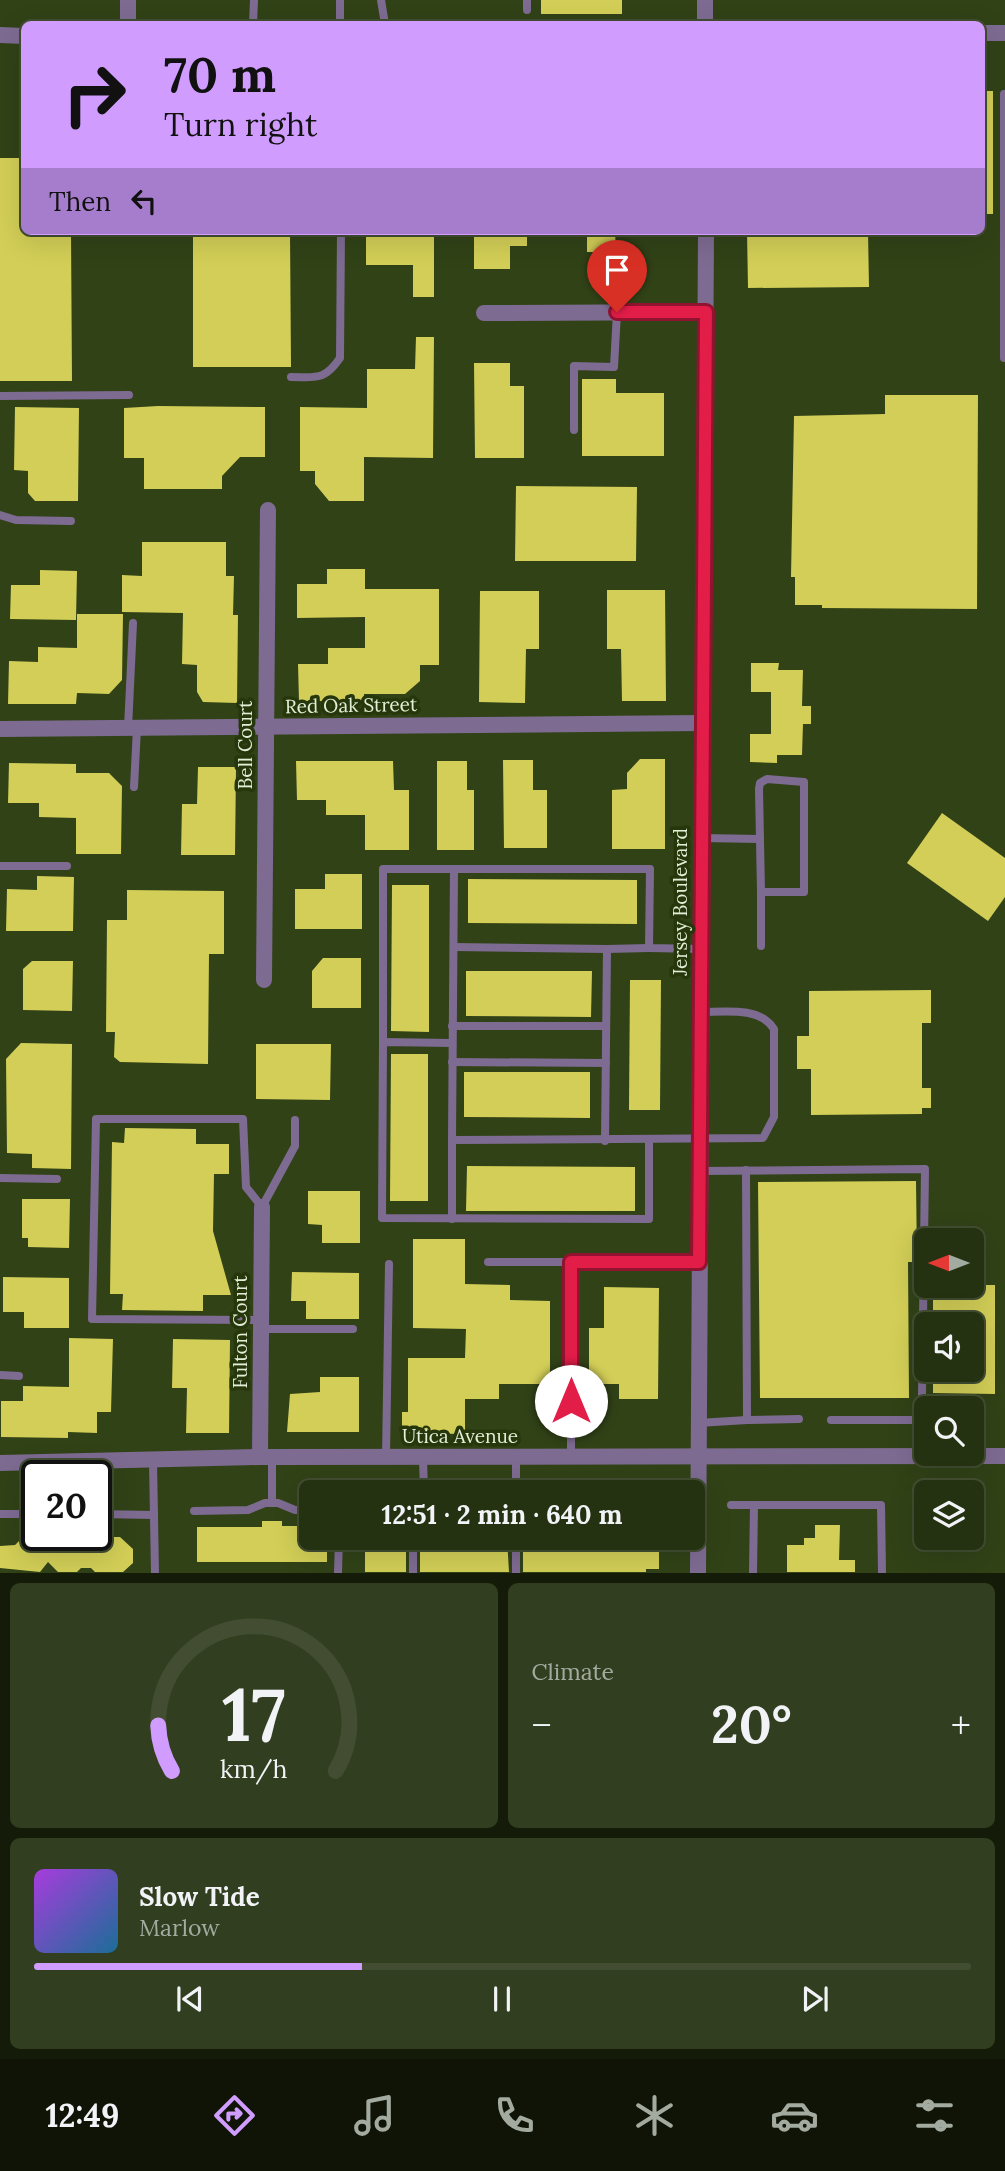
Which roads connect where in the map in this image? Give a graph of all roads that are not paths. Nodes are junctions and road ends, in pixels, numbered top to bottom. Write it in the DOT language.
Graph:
graph roads {
  1 [pos="128,0"];
  2 [pos="254,0"];
  3 [pos="340,0"];
  4 [pos="381,0"];
  5 [pos="705,0"];
  6 [pos="128,21"];
  7 [pos="253,21"];
  8 [pos="340,21"];
  9 [pos="385,21"];
  10 [pos="705,21"];
  11 [pos="985,33"];
  12 [pos="1005,33"];
  13 [pos="0,35"];
  14 [pos="21,36"];
  15 [pos="1004,94"];
  16 [pos="341,235"];
  17 [pos="706,235"];
  18 [pos="617,312"];
  19 [pos="706,312"];
  20 [pos="484,313"];
  21 [pos="1004,358"];
  22 [pos="291,377"];
  23 [pos="129,395"];
  24 [pos="0,396"];
  25 [pos="574,430"];
  26 [pos="268,510"];
  27 [pos="0,515"];
  28 [pos="71,521"];
  29 [pos="133,623"];
  30 [pos="702,723"];
  31 [pos="266,727"];
  32 [pos="132,728"];
  33 [pos="0,729"];
  34 [pos="134,787"];
  35 [pos="701,838"];
  36 [pos="760,839"];
  37 [pos="0,866"];
  38 [pos="66,866"];
  39 [pos="454,869"];
  40 [pos="761,892"];
  41 [pos="761,946"];
  42 [pos="454,947"];
  43 [pos="607,948"];
  44 [pos="649,948"];
  45 [pos="701,949"];
  46 [pos="264,980"];
  47 [pos="700,1012"];
  48 [pos="453,1026"];
  49 [pos="606,1027"];
  50 [pos="383,1042"];
  51 [pos="452,1043"];
  52 [pos="452,1062"];
  53 [pos="606,1063"];
  54 [pos="295,1120"];
  55 [pos="700,1139"];
  56 [pos="452,1140"];
  57 [pos="605,1141"];
  58 [pos="649,1141"];
  59 [pos="746,1170"];
  60 [pos="699,1171"];
  61 [pos="0,1178"];
  62 [pos="57,1179"];
  63 [pos="262,1207"];
  64 [pos="452,1219"];
  65 [pos="488,1262"];
  66 [pos="571,1262"];
  67 [pos="699,1262"];
  68 [pos="389,1264"];
  69 [pos="261,1325"];
  70 [pos="353,1329"];
  71 [pos="0,1376"];
  72 [pos="19,1376"];
  73 [pos="923,1396"];
  74 [pos="799,1419"];
  75 [pos="747,1420"];
  76 [pos="831,1420"];
  77 [pos="914,1420"];
  78 [pos="698,1423"];
  79 [pos="914,1456"];
  80 [pos="984,1456"];
  81 [pos="1005,1456"];
  82 [pos="266,1457"];
  83 [pos="386,1457"];
  84 [pos="423,1457"];
  85 [pos="516,1457"];
  86 [pos="570,1457"];
  87 [pos="698,1457"];
  88 [pos="153,1461"];
  89 [pos="0,1462"];
  90 [pos="424,1480"];
  91 [pos="516,1480"];
  92 [pos="272,1503"];
  93 [pos="731,1505"];
  94 [pos="754,1505"];
  95 [pos="299,1510"];
  96 [pos="194,1511"];
  97 [pos="0,1514"];
  98 [pos="21,1514"];
  99 [pos="112,1514"];
  100 [pos="154,1515"];
  101 [pos="339,1550"];
  102 [pos="414,1550"];
  103 [pos="516,1550"];
  104 [pos="155,1573"];
  105 [pos="338,1573"];
  106 [pos="413,1573"];
  107 [pos="516,1573"];
  108 [pos="698,1573"];
  109 [pos="753,1573"];
  110 [pos="882,1573"];
  1 -- 6 [label="street"];
  2 -- 7 [label="lane"];
  3 -- 8 [label="lane"];
  4 -- 9 [label="lane"];
  5 -- 10 [label="street"];
  11 -- 12 [label="street"];
  13 -- 14 [label="street"];
  15 -- 21 [label="lane"];
  16 -- 22 [label="lane"];
  17 -- 19 [label="street, Jersey Boulevard"];
  18 -- 19 [label="street"];
  18 -- 20 [label="street"];
  18 -- 25 [label="lane"];
  19 -- 30 [label="street, Jersey Boulevard"];
  23 -- 24 [label="lane"];
  26 -- 31 [label="street, Bell Court"];
  27 -- 28 [label="lane"];
  29 -- 32 [label="lane"];
  30 -- 31 [label="street, Red Oak Street"];
  30 -- 35 [label="street, Jersey Boulevard"];
  31 -- 32 [label="street, Red Oak Street"];
  31 -- 46 [label="street, Bell Court"];
  32 -- 33 [label="street, Red Oak Street"];
  32 -- 34 [label="lane"];
  35 -- 36 [label="lane"];
  35 -- 45 [label="street, Jersey Boulevard"];
  36 -- 40 [label="lane"];
  36 -- 40 [label="lane"];
  37 -- 38 [label="lane"];
  39 -- 42 [label="lane"];
  39 -- 44 [label="lane"];
  39 -- 50 [label="lane"];
  40 -- 41 [label="lane"];
  42 -- 43 [label="lane"];
  42 -- 48 [label="lane"];
  43 -- 44 [label="lane"];
  43 -- 49 [label="lane"];
  44 -- 45 [label="lane"];
  45 -- 47 [label="street, Jersey Boulevard"];
  47 -- 55 [label="street, Jersey Boulevard"];
  47 -- 55 [label="lane"];
  48 -- 49 [label="lane"];
  48 -- 51 [label="lane"];
  49 -- 53 [label="lane"];
  50 -- 51 [label="lane"];
  50 -- 64 [label="lane"];
  51 -- 52 [label="lane"];
  52 -- 53 [label="lane"];
  52 -- 56 [label="lane"];
  53 -- 57 [label="lane"];
  54 -- 63 [label="lane"];
  55 -- 58 [label="lane"];
  55 -- 60 [label="street, Jersey Boulevard"];
  56 -- 57 [label="lane"];
  56 -- 64 [label="lane"];
  57 -- 58 [label="lane"];
  58 -- 64 [label="lane"];
  59 -- 60 [label="lane"];
  59 -- 73 [label="lane"];
  59 -- 75 [label="lane"];
  60 -- 67 [label="street, Jersey Boulevard"];
  61 -- 62 [label="lane"];
  63 -- 69 [label="street, Fulton Court"];
  63 -- 69 [label="lane"];
  65 -- 66 [label="lane"];
  66 -- 67 [label="lane"];
  66 -- 86 [label="lane"];
  67 -- 78 [label="street, Jersey Boulevard"];
  68 -- 83 [label="lane"];
  69 -- 70 [label="lane"];
  69 -- 82 [label="street, Fulton Court"];
  71 -- 72 [label="lane"];
  74 -- 75 [label="lane"];
  75 -- 78 [label="lane"];
  76 -- 77 [label="lane"];
  78 -- 87 [label="street, Jersey Boulevard"];
  79 -- 87 [label="street, Utica Avenue"];
  80 -- 81 [label="street, Utica Avenue"];
  82 -- 83 [label="street, Utica Avenue"];
  82 -- 88 [label="street, Utica Avenue"];
  82 -- 92 [label="lane"];
  83 -- 84 [label="street, Utica Avenue"];
  84 -- 85 [label="street, Utica Avenue"];
  84 -- 90 [label="lane"];
  85 -- 86 [label="street, Utica Avenue"];
  85 -- 91 [label="lane"];
  86 -- 87 [label="street, Utica Avenue"];
  87 -- 108 [label="street, Jersey Boulevard"];
  88 -- 89 [label="street, Utica Avenue"];
  88 -- 100 [label="lane"];
  92 -- 95 [label="lane"];
  92 -- 96 [label="lane"];
  93 -- 94 [label="lane"];
  94 -- 109 [label="lane"];
  94 -- 110 [label="lane"];
  97 -- 98 [label="lane"];
  99 -- 100 [label="lane"];
  100 -- 104 [label="lane"];
  101 -- 105 [label="lane"];
  102 -- 106 [label="lane"];
  103 -- 107 [label="lane"];
}
